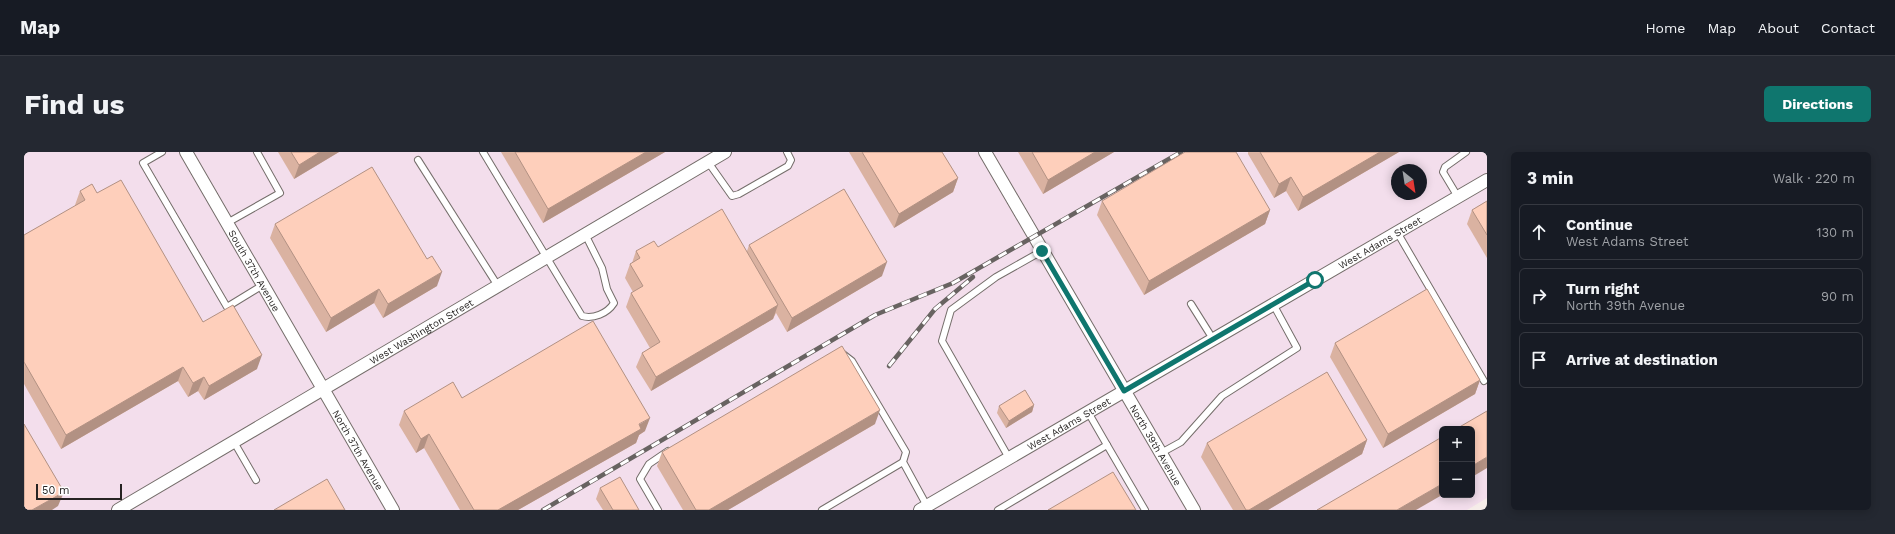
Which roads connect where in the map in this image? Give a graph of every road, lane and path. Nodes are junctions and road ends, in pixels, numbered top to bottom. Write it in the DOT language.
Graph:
graph roads {
  1 [pos="162,152"];
  2 [pos="186,152"];
  3 [pos="256,152"];
  4 [pos="483,152"];
  5 [pos="725,152"];
  6 [pos="787,152"];
  7 [pos="985,152"];
  8 [pos="1466,152"];
  9 [pos="418,160"];
  10 [pos="708,162"];
  11 [pos="1487,180"];
  12 [pos="1458,197"];
  13 [pos="227,223"];
  14 [pos="1397,232"];
  15 [pos="585,234"];
  16 [pos="1042,251"];
  17 [pos="546,258"];
  18 [pos="263,285"];
  19 [pos="498,286"];
  20 [pos="1191,304"];
  21 [pos="1273,304"];
  22 [pos="1213,339"];
  23 [pos="834,355"];
  24 [pos="1484,381"];
  25 [pos="323,389"];
  26 [pos="1124,391"];
  27 [pos="1088,412"];
  28 [pos="234,442"];
  29 [pos="1107,445"];
  30 [pos="675,447"];
  31 [pos="1161,453"];
  32 [pos="1009,458"];
  33 [pos="903,462"];
  34 [pos="256,480"];
  35 [pos="930,507"];
  36 [pos="118,510"];
  37 [pos="393,510"];
  38 [pos="658,510"];
  39 [pos="822,510"];
  40 [pos="998,510"];
  41 [pos="1145,510"];
  42 [pos="1194,510"];
  1 -- 18 [label="lane"];
  2 -- 13 [label="street, South 37th Avenue"];
  3 -- 13 [label="lane"];
  4 -- 17 [label="lane"];
  5 -- 10 [label="street, West Washington Street"];
  6 -- 10 [label="lane"];
  7 -- 16 [label="street, North 39th Avenue"];
  8 -- 12 [label="lane"];
  9 -- 19 [label="lane"];
  10 -- 15 [label="street, West Washington Street"];
  11 -- 12 [label="street, West Adams Street"];
  12 -- 14 [label="street, West Adams Street"];
  13 -- 18 [label="street, South 37th Avenue"];
  14 -- 21 [label="street, West Adams Street"];
  14 -- 24 [label="lane"];
  15 -- 17 [label="street, West Washington Street"];
  15 -- 17 [label="lane"];
  16 -- 26 [label="street, North 39th Avenue"];
  16 -- 32 [label="lane"];
  17 -- 19 [label="street, West Washington Street"];
  18 -- 25 [label="street, South 37th Avenue"];
  19 -- 25 [label="street, West Washington Street"];
  20 -- 22 [label="lane"];
  21 -- 22 [label="street, West Adams Street"];
  21 -- 31 [label="lane"];
  22 -- 26 [label="street, West Adams Street"];
  23 -- 33 [label="lane"];
  25 -- 28 [label="street, West Washington Street"];
  25 -- 37 [label="street, North 37th Avenue"];
  26 -- 27 [label="street, West Adams Street"];
  26 -- 31 [label="street, North 39th Avenue"];
  27 -- 29 [label="lane"];
  27 -- 32 [label="street, West Adams Street"];
  28 -- 34 [label="lane"];
  28 -- 36 [label="street, West Washington Street"];
  29 -- 40 [label="lane"];
  29 -- 41 [label="lane"];
  30 -- 38 [label="lane"];
  31 -- 42 [label="street, North 39th Avenue"];
  32 -- 35 [label="street, West Adams Street"];
  33 -- 35 [label="lane"];
  33 -- 39 [label="lane"];
}
